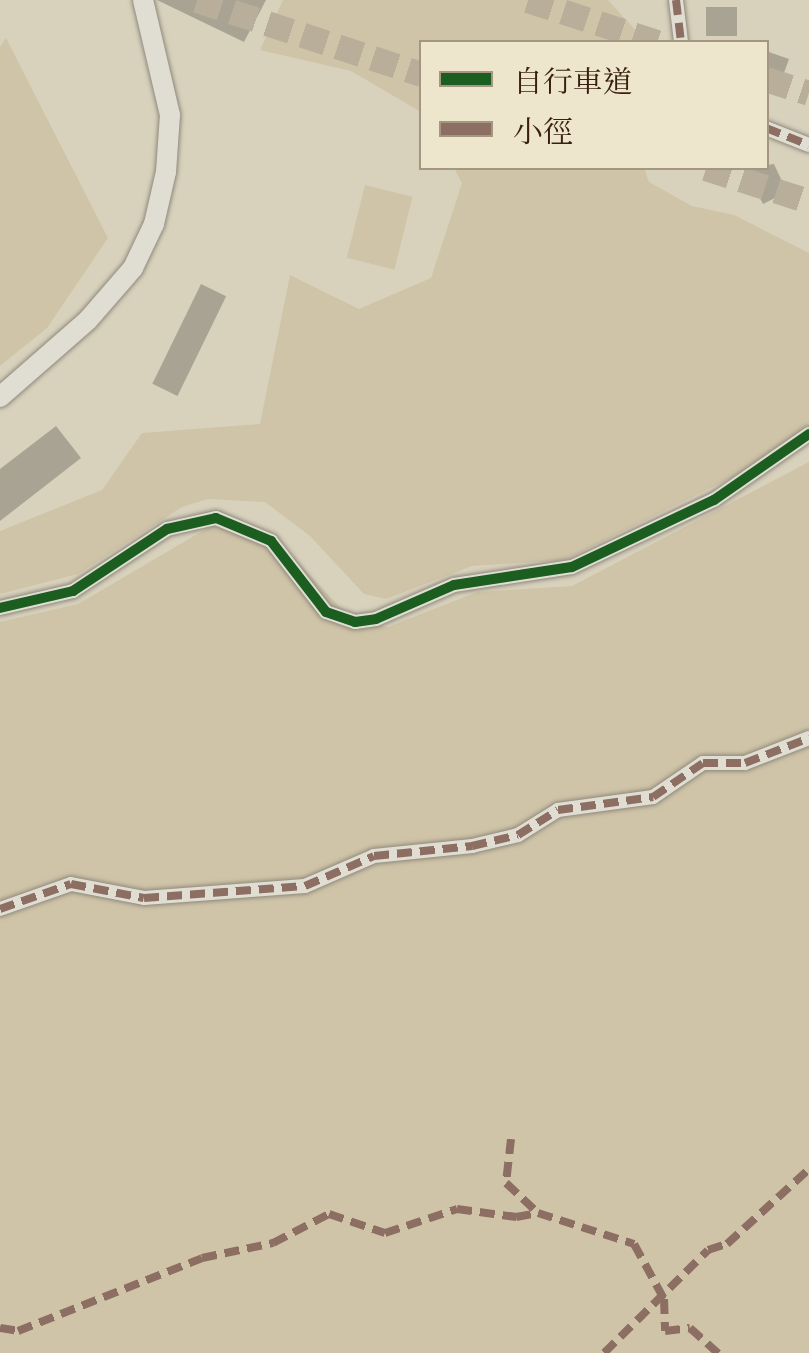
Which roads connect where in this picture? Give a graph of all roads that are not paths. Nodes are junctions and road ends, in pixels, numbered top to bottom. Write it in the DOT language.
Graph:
graph roads {
  1 [pos="143,0"];
  2 [pos="676,0"];
  3 [pos="681,40"];
  4 [pos="769,129"];
  5 [pos="809,145"];
  6 [pos="0,397"];
  7 [pos="809,434"];
  8 [pos="0,608"];
  9 [pos="809,738"];
  10 [pos="0,909"];
  1 -- 6 [label="main road"];
  2 -- 3 [label="street"];
  4 -- 5 [label="street"];
  7 -- 8 [label="street"];
  9 -- 10 [label="street"];
}
